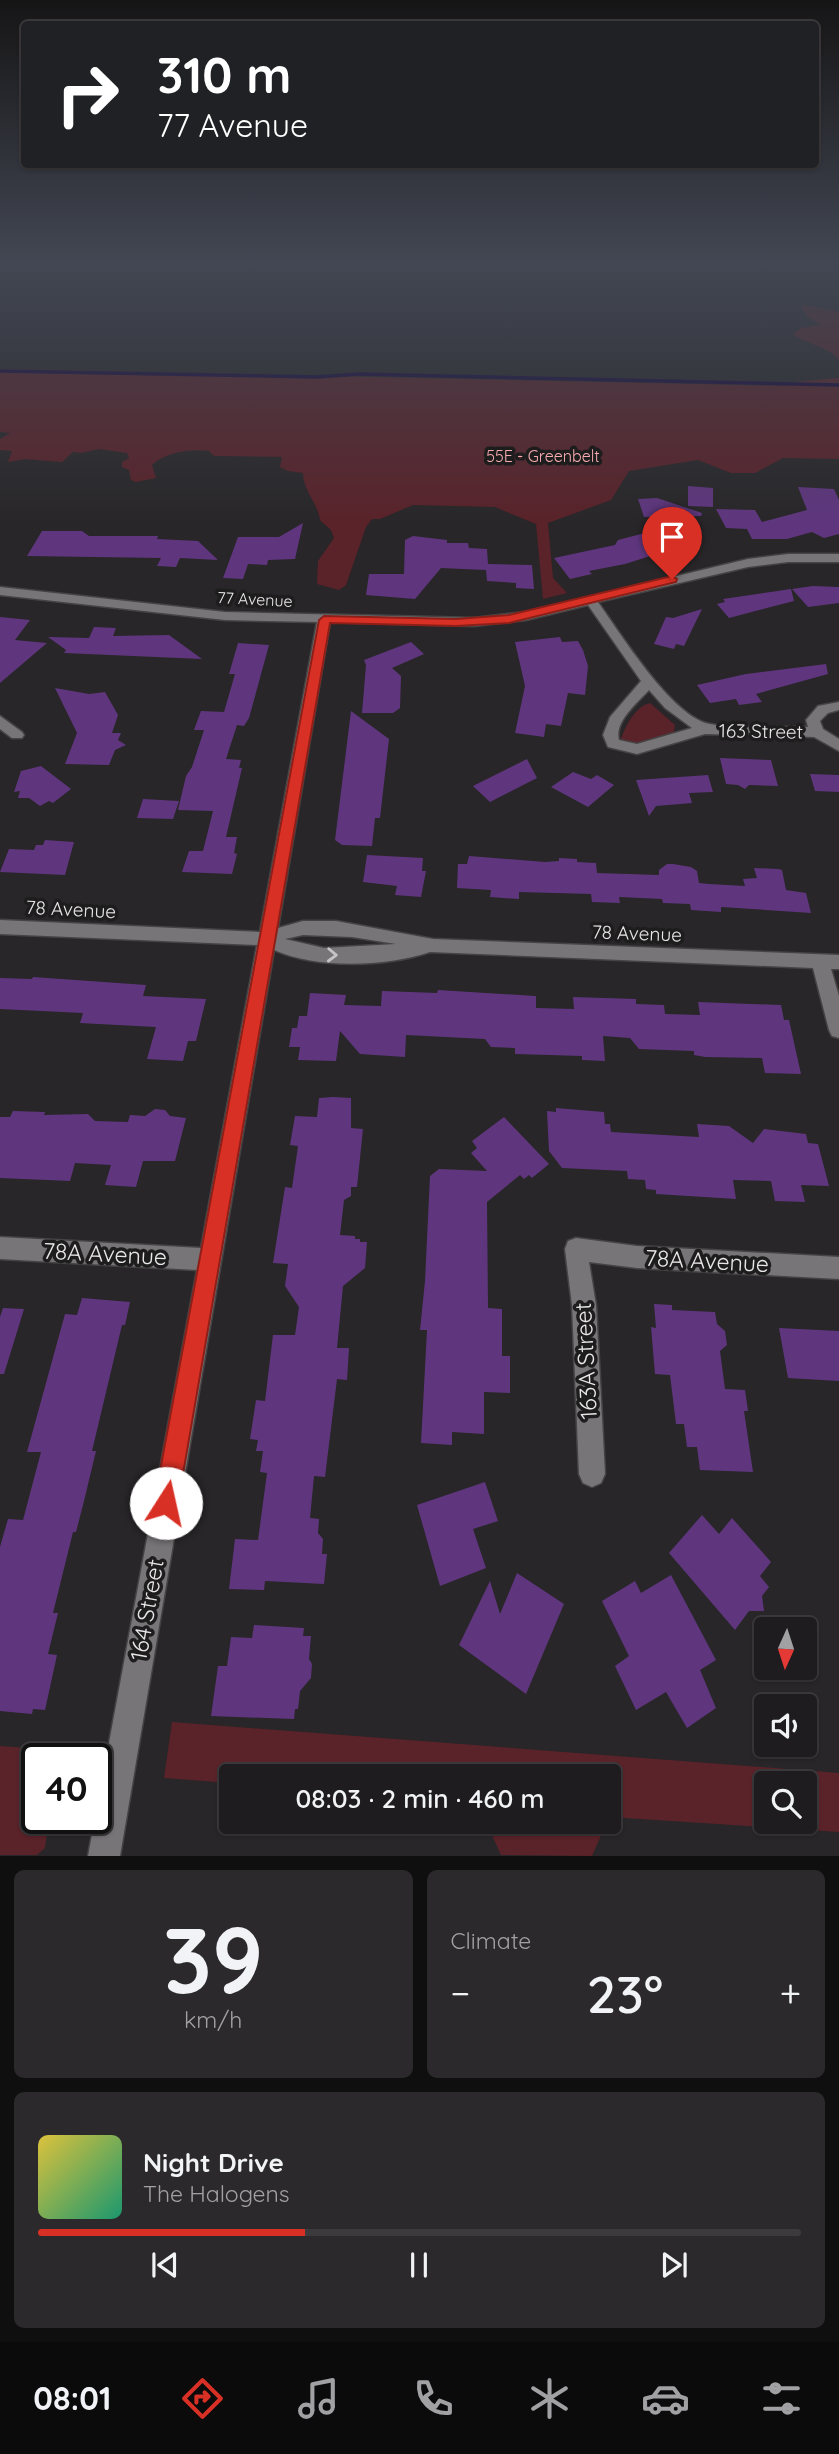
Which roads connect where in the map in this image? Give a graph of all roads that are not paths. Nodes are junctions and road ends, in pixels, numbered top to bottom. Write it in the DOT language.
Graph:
graph roads {
  1 [pos="839,558"];
  2 [pos="0,591"];
  3 [pos="591,601"];
  4 [pos="324,620"];
  5 [pos="649,681"];
  6 [pos="839,706"];
  7 [pos="0,721"];
  8 [pos="705,729"];
  9 [pos="817,732"];
  10 [pos="17,735"];
  11 [pos="839,746"];
  12 [pos="0,927"];
  13 [pos="267,939"];
  14 [pos="433,946"];
  15 [pos="829,962"];
  16 [pos="839,1030"];
  17 [pos="0,1248"];
  18 [pos="576,1249"];
  19 [pos="209,1260"];
  20 [pos="839,1268"];
  21 [pos="592,1474"];
  22 [pos="104,1856"];
  1 -- 3 [label="street, 77 Avenue"];
  2 -- 4 [label="street, 77 Avenue"];
  3 -- 4 [label="street, 77 Avenue"];
  3 -- 5 [label="street, 163 Street"];
  4 -- 13 [label="street, 164 Street"];
  5 -- 8 [label="street, 163 Street"];
  5 -- 8 [label="street, 163 Street"];
  6 -- 9 [label="street, 163 Street"];
  7 -- 10 [label="street"];
  8 -- 9 [label="street, 163 Street"];
  9 -- 11 [label="street, 163 Street"];
  12 -- 13 [label="street, 78 Avenue"];
  13 -- 14 [label="street, 78 Avenue"];
  13 -- 14 [label="street, 78 Avenue, one-way"];
  13 -- 19 [label="street, 164 Street"];
  14 -- 15 [label="street, 78 Avenue"];
  15 -- 16 [label="street"];
  17 -- 19 [label="street, 78A Avenue"];
  18 -- 20 [label="street, 78A Avenue"];
  18 -- 21 [label="street, 163A Street"];
  19 -- 22 [label="street, 164 Street"];
}
